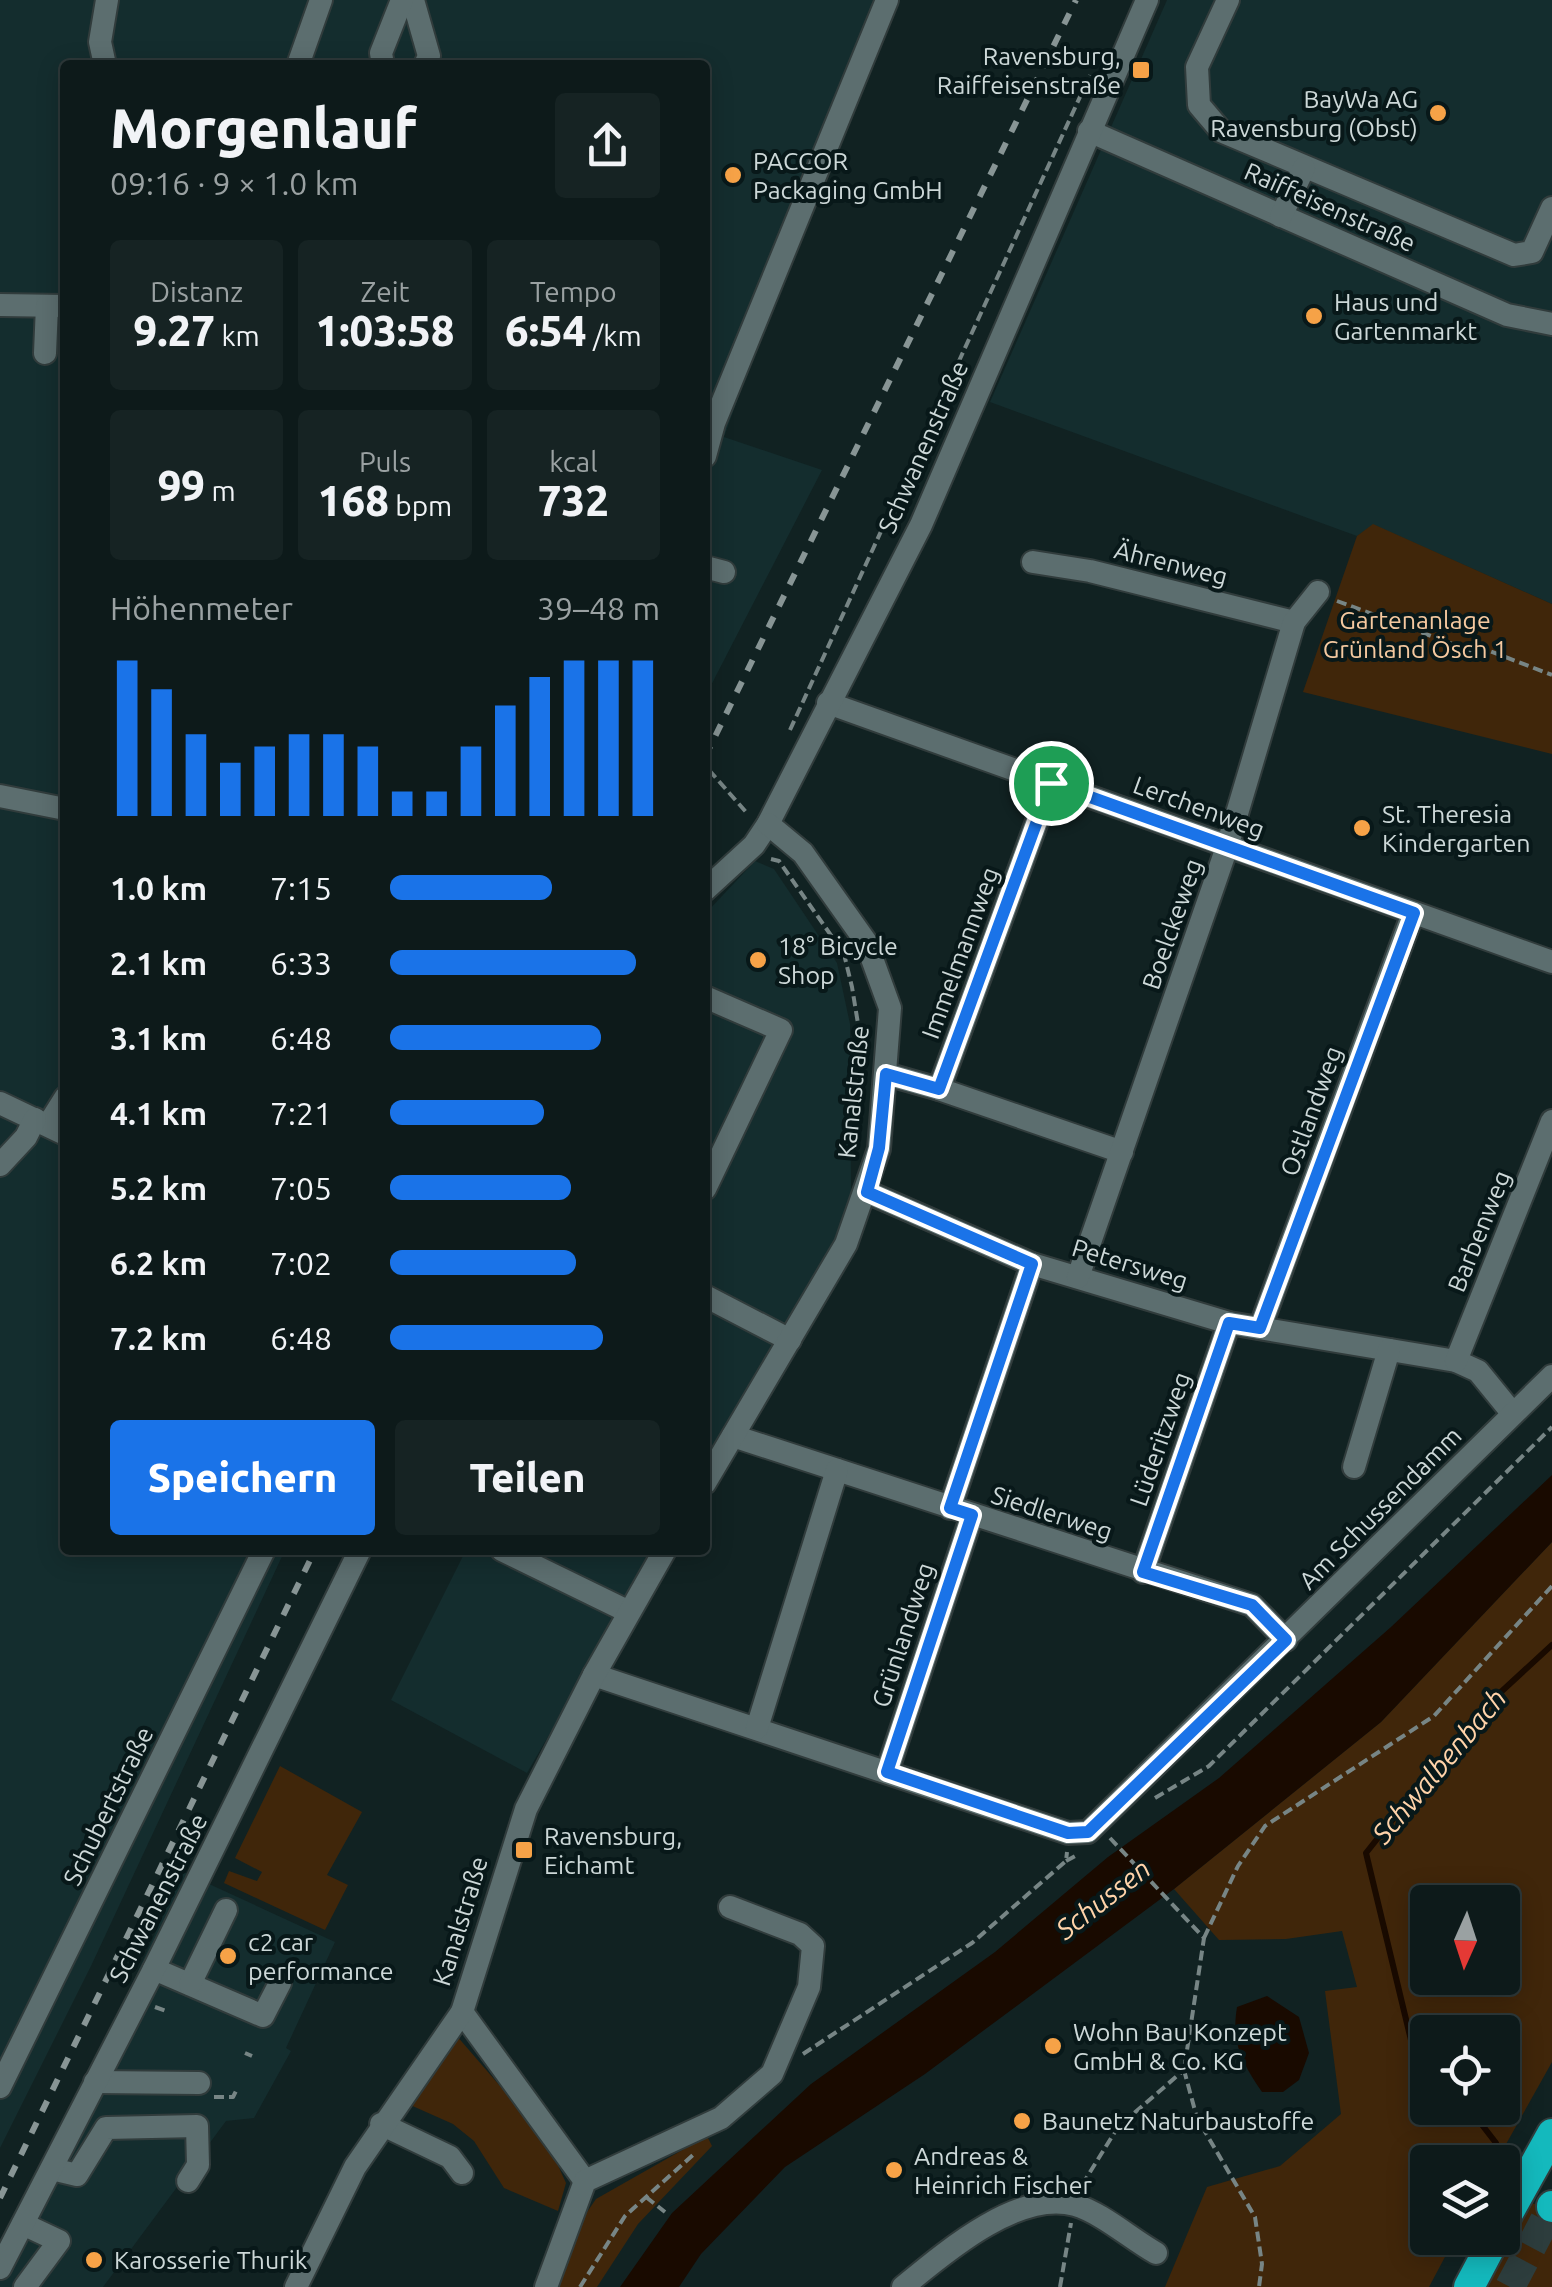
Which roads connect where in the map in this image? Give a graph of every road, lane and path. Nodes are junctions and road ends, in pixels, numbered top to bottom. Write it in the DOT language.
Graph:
graph roads {
  1 [pos="107,0"];
  2 [pos="321,0"];
  3 [pos="402,0"];
  4 [pos="413,0"];
  5 [pos="887,0"];
  6 [pos="1147,0"];
  7 [pos="1228,0"];
  8 [pos="104,60"];
  9 [pos="300,60"];
  10 [pos="382,60"];
  11 [pos="427,60"];
  12 [pos="1097,60"];
  13 [pos="1089,131"];
  14 [pos="1304,168"];
  15 [pos="1552,208"];
  16 [pos="1282,216"];
  17 [pos="0,304"];
  18 [pos="56,306"];
  19 [pos="1552,324"];
  20 [pos="44,353"];
  21 [pos="710,421"];
  22 [pos="1033,562"];
  23 [pos="1318,592"];
  24 [pos="1294,622"];
  25 [pos="1552,675"];
  26 [pos="828,702"];
  27 [pos="790,732"];
  28 [pos="710,771"];
  29 [pos="1051,783"];
  30 [pos="0,796"];
  31 [pos="60,808"];
  32 [pos="746,812"];
  33 [pos="768,824"];
  34 [pos="1227,847"];
  35 [pos="766,858"];
  36 [pos="710,885"];
  37 [pos="1414,913"];
  38 [pos="1552,962"];
  39 [pos="710,999"];
  40 [pos="886,1074"];
  41 [pos="939,1089"];
  42 [pos="1,1105"];
  43 [pos="1552,1122"];
  44 [pos="49,1126"];
  45 [pos="1122,1152"];
  46 [pos="0,1165"];
  47 [pos="710,1179"];
  48 [pos="867,1192"];
  49 [pos="1032,1264"];
  50 [pos="1078,1277"];
  51 [pos="710,1299"];
  52 [pos="1229,1323"];
  53 [pos="1260,1328"];
  54 [pos="790,1340"];
  55 [pos="1389,1350"];
  56 [pos="1456,1361"];
  57 [pos="1552,1376"];
  58 [pos="1513,1414"];
  59 [pos="1552,1428"];
  60 [pos="734,1436"];
  61 [pos="1354,1467"];
  62 [pos="837,1470"];
  63 [pos="710,1475"];
  64 [pos="961,1512"];
  65 [pos="262,1555"];
  66 [pos="358,1555"];
  67 [pos="512,1555"];
  68 [pos="662,1555"];
  69 [pos="1143,1572"];
  70 [pos="1552,1586"];
  71 [pos="629,1612"];
  72 [pos="1286,1640"];
  73 [pos="594,1674"];
  74 [pos="757,1728"];
  75 [pos="887,1772"];
  76 [pos="1151,1800"];
  77 [pos="1068,1833"];
  78 [pos="1108,1836"];
  79 [pos="730,1907"];
  80 [pos="226,1910"];
  81 [pos="1204,1938"];
  82 [pos="154,1970"];
  83 [pos="280,1982"];
  84 [pos="190,1984"];
  85 [pos="462,2012"];
  86 [pos="244,2053"];
  87 [pos="252,2056"];
  88 [pos="1184,2070"];
  89 [pos="772,2074"];
  90 [pos="96,2082"];
  91 [pos="0,2087"];
  92 [pos="203,2090"];
  93 [pos="236,2090"];
  94 [pos="381,2124"];
  95 [pos="1552,2134"];
  96 [pos="699,2150"];
  97 [pos="52,2170"];
  98 [pos="462,2174"];
  99 [pos="188,2180"];
  100 [pos="585,2181"];
  101 [pos="1520,2192"];
  102 [pos="646,2197"];
  103 [pos="1074,2204"];
  104 [pos="665,2212"];
  105 [pos="23,2224"];
  106 [pos="1156,2253"];
  107 [pos="1486,2255"];
  108 [pos="0,2268"];
  109 [pos="25,2287"];
  110 [pos="296,2287"];
  111 [pos="546,2287"];
  112 [pos="580,2287"];
  113 [pos="904,2287"];
  114 [pos="1060,2287"];
  115 [pos="1259,2287"];
  116 [pos="1468,2287"];
  1 -- 8 [label="street"];
  2 -- 9 [label="street"];
  3 -- 10 [label="street"];
  4 -- 11 [label="street"];
  5 -- 21 [label="street"];
  6 -- 13 [label="street, Schwanenstraße"];
  7 -- 14 [label="street"];
  12 -- 27 [label="path"];
  13 -- 16 [label="street, Raiffeisenstraße"];
  13 -- 26 [label="street, Schwanenstraße"];
  14 -- 15 [label="street"];
  14 -- 16 [label="street"];
  16 -- 19 [label="street, Raiffeisenstraße"];
  17 -- 18 [label="street"];
  18 -- 20 [label="street"];
  22 -- 24 [label="street, Ährenweg"];
  23 -- 24 [label="street, Boelckeweg"];
  23 -- 25 [label="path"];
  24 -- 34 [label="street, Boelckeweg"];
  26 -- 29 [label="street, Lerchenweg"];
  26 -- 33 [label="street, Schwanenstraße"];
  28 -- 32 [label="path"];
  29 -- 34 [label="street, Lerchenweg"];
  29 -- 41 [label="street, Immelmannweg"];
  30 -- 31 [label="street"];
  33 -- 36 [label="street, Schwanenstraße"];
  33 -- 40 [label="street, Kanalstraße"];
  34 -- 37 [label="street, Lerchenweg"];
  34 -- 45 [label="street, Boelckeweg"];
  35 -- 48 [label="path"];
  37 -- 38 [label="street, Lerchenweg"];
  37 -- 53 [label="street, Ostlandweg"];
  39 -- 47 [label="street"];
  40 -- 41 [label="street"];
  40 -- 48 [label="street, Kanalstraße"];
  41 -- 45 [label="street"];
  42 -- 44 [label="street"];
  43 -- 56 [label="street, Barbenweg"];
  44 -- 46 [label="street"];
  45 -- 50 [label="street, Boelckeweg"];
  48 -- 49 [label="street, Petersweg"];
  48 -- 54 [label="street, Kanalstraße"];
  49 -- 50 [label="street, Petersweg"];
  49 -- 64 [label="street, Grünlandweg"];
  50 -- 52 [label="street, Petersweg"];
  51 -- 54 [label="street"];
  52 -- 53 [label="street, Petersweg"];
  52 -- 69 [label="street, Lüderitzweg"];
  53 -- 55 [label="street, Petersweg"];
  54 -- 60 [label="street, Kanalstraße"];
  55 -- 56 [label="street, Petersweg"];
  55 -- 61 [label="street"];
  56 -- 58 [label="street, Petersweg"];
  57 -- 58 [label="street, Am Schussendamm"];
  58 -- 72 [label="street, Am Schussendamm"];
  59 -- 76 [label="path"];
  60 -- 62 [label="street, Siedlerweg"];
  60 -- 63 [label="street, Kanalstraße"];
  62 -- 64 [label="street, Siedlerweg"];
  62 -- 74 [label="street"];
  64 -- 69 [label="street, Siedlerweg"];
  64 -- 75 [label="street, Grünlandweg"];
  65 -- 91 [label="street, Schubertstraße"];
  66 -- 82 [label="street, Schwanenstraße"];
  67 -- 71 [label="street"];
  68 -- 71 [label="street, Kanalstraße"];
  69 -- 72 [label="street, Siedlerweg"];
  70 -- 81 [label="path"];
  71 -- 73 [label="street, Kanalstraße"];
  72 -- 77 [label="street, Am Schussendamm"];
  73 -- 74 [label="street"];
  73 -- 85 [label="street, Kanalstraße"];
  74 -- 75 [label="street"];
  75 -- 77 [label="street"];
  77 -- 89 [label="path"];
  78 -- 81 [label="path"];
  79 -- 89 [label="street"];
  80 -- 84 [label="street"];
  81 -- 88 [label="path"];
  82 -- 84 [label="street"];
  82 -- 90 [label="street, Schwanenstraße"];
  83 -- 84 [label="street"];
  85 -- 94 [label="street, Kanalstraße"];
  85 -- 100 [label="street"];
  86 -- 87 [label="path"];
  88 -- 103 [label="path"];
  88 -- 115 [label="path"];
  89 -- 100 [label="street"];
  90 -- 92 [label="street"];
  90 -- 97 [label="street, Schwanenstraße"];
  92 -- 93 [label="path"];
  94 -- 98 [label="street"];
  94 -- 110 [label="street, Kanalstraße"];
  95 -- 101 [label="highway"];
  96 -- 102 [label="path"];
  97 -- 99 [label="street"];
  97 -- 105 [label="street, Schwanenstraße"];
  100 -- 111 [label="street"];
  102 -- 104 [label="path"];
  102 -- 112 [label="path"];
  103 -- 106 [label="street"];
  103 -- 113 [label="street"];
  103 -- 114 [label="path"];
  105 -- 108 [label="street, Schwanenstraße"];
  105 -- 109 [label="street"];
  107 -- 116 [label="highway"];
}
